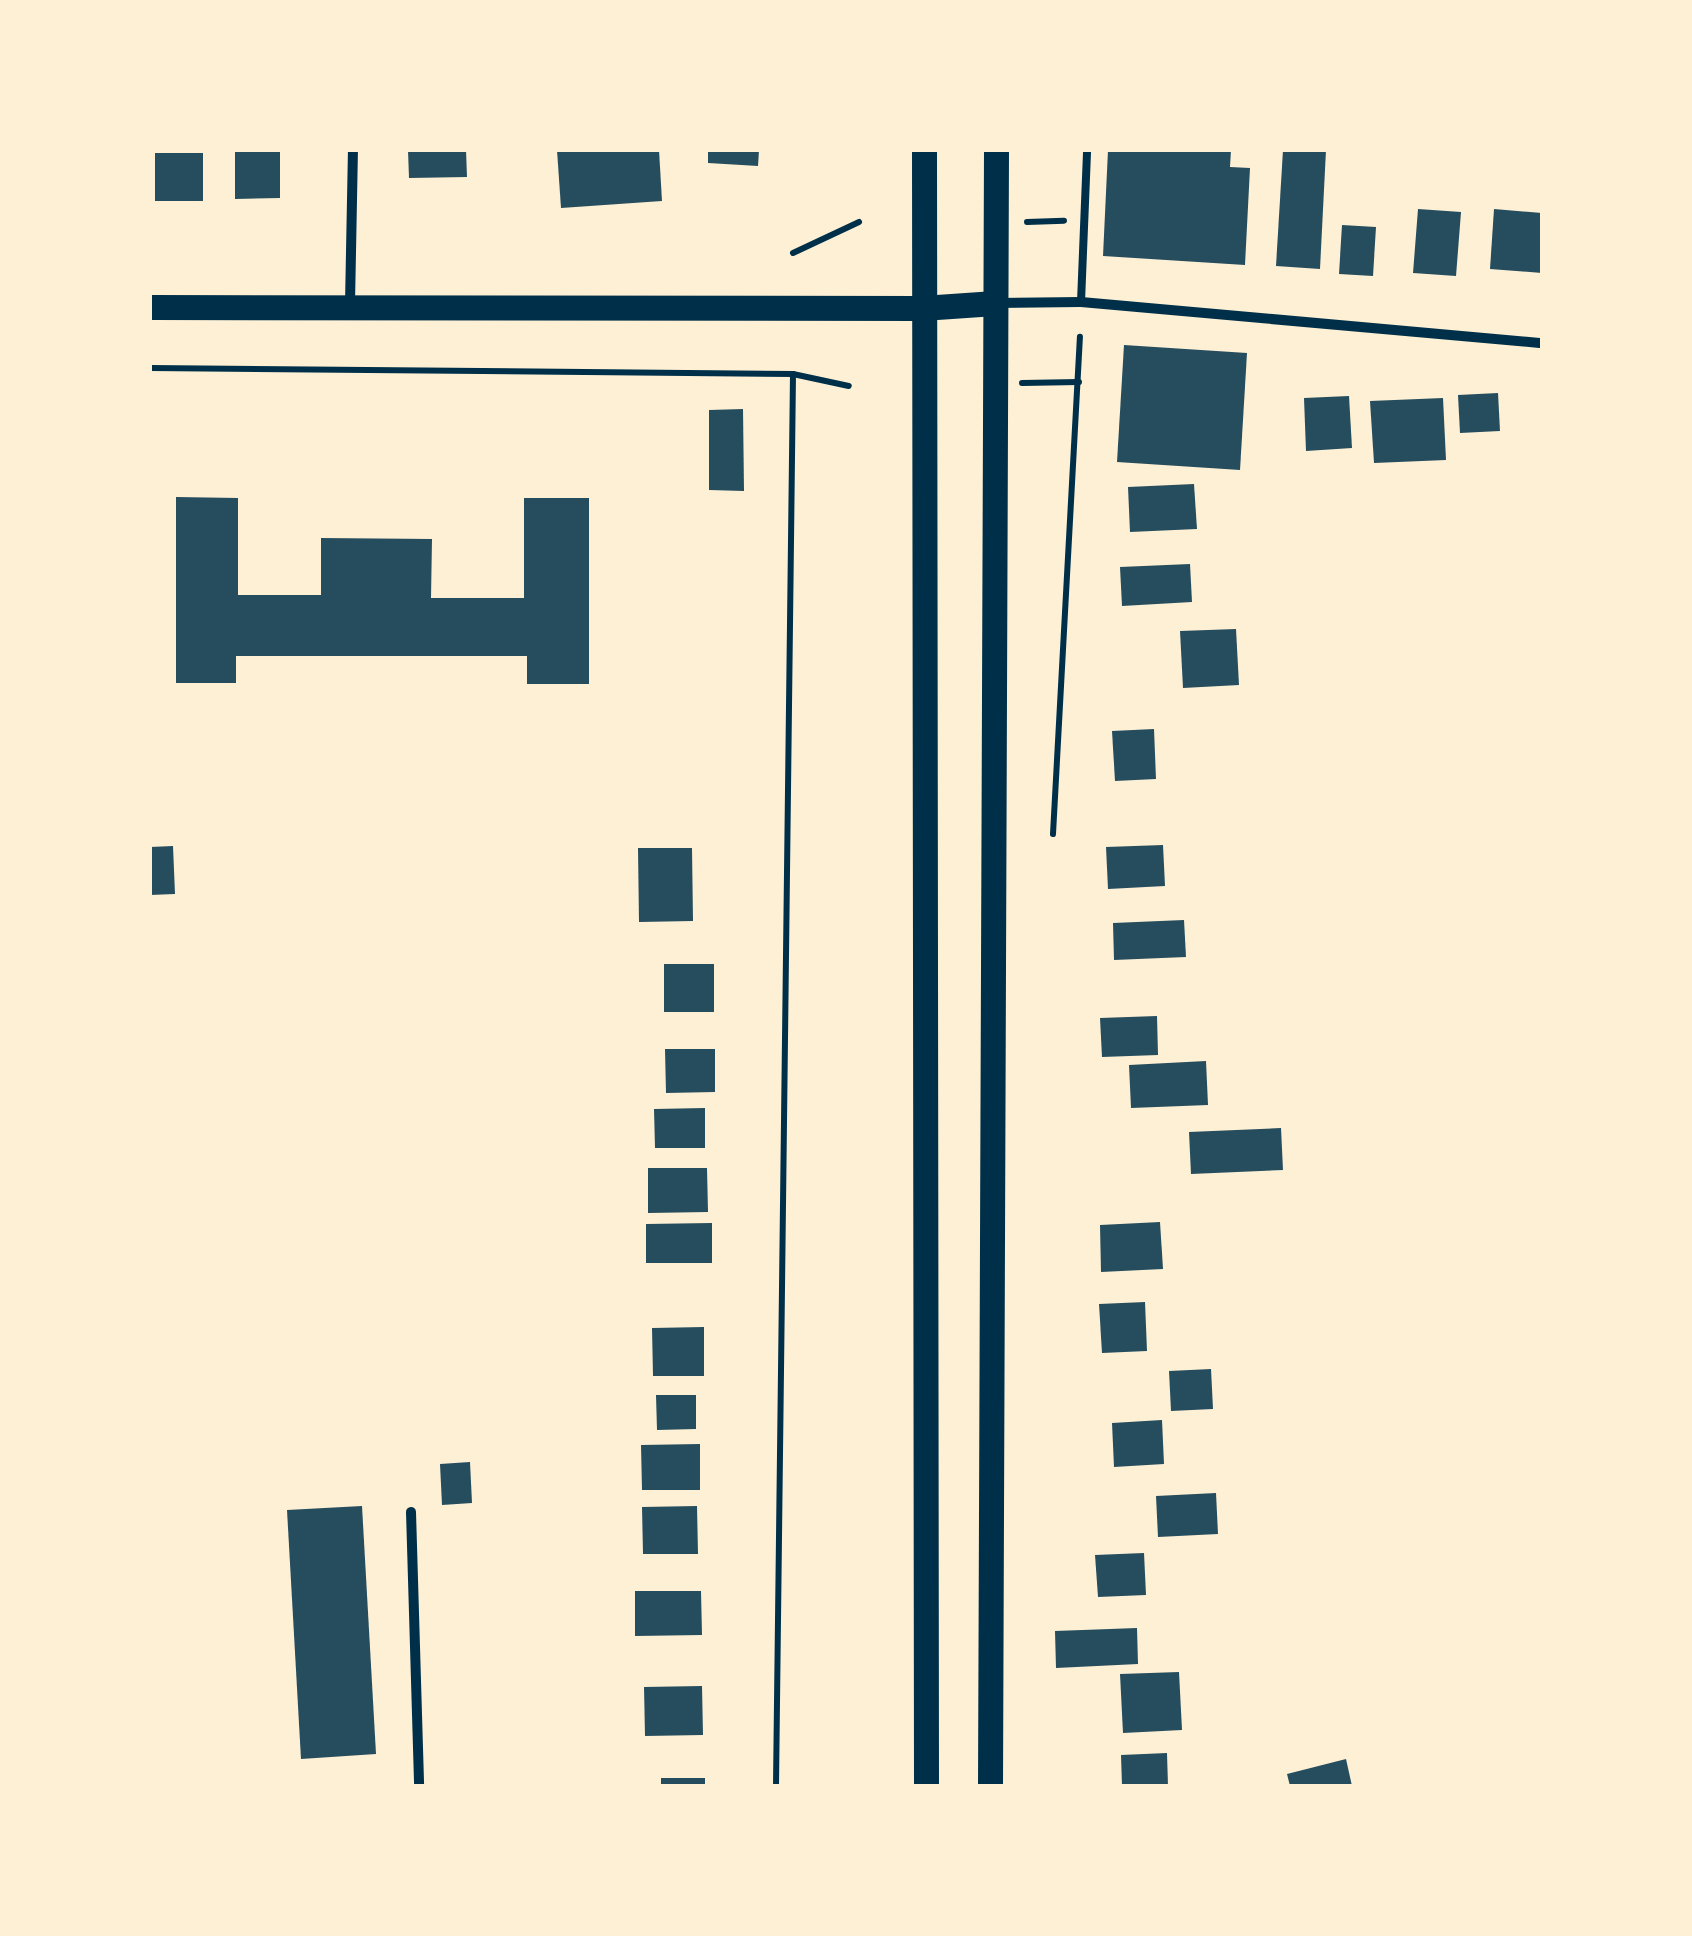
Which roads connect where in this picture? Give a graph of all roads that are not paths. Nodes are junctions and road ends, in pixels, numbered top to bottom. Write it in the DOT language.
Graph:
graph roads {
  1 [pos="353,150"];
  2 [pos="924,150"];
  3 [pos="996,150"];
  4 [pos="1087,150"];
  5 [pos="995,302"];
  6 [pos="1082,302"];
  7 [pos="150,307"];
  8 [pos="922,308"];
  9 [pos="350,310"];
  10 [pos="1542,343"];
  11 [pos="410,1512"];
  12 [pos="419,1786"];
  13 [pos="926,1786"];
  14 [pos="990,1786"];
  1 -- 9 [label="street"];
  2 -- 8 [label="main road"];
  3 -- 5 [label="main road"];
  4 -- 6 [label="lane"];
  5 -- 6 [label="street"];
  5 -- 8 [label="main road"];
  5 -- 14 [label="main road"];
  6 -- 10 [label="street"];
  7 -- 9 [label="main road"];
  8 -- 9 [label="main road"];
  8 -- 13 [label="main road"];
  11 -- 12 [label="street"];
}
